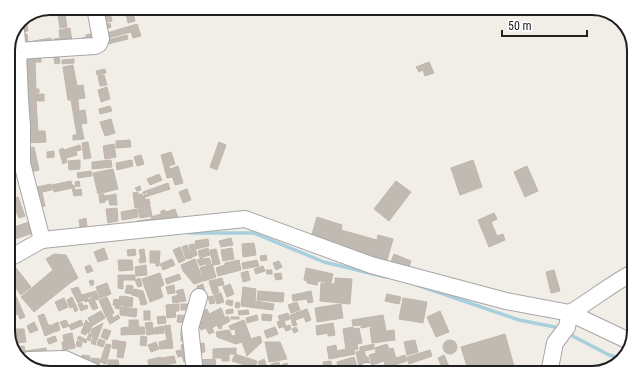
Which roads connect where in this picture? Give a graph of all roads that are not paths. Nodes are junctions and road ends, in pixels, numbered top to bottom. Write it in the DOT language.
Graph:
graph roads {
  1 [pos="96,15"];
  2 [pos="17,39"];
  3 [pos="18,51"];
  4 [pos="42,240"];
  5 [pos="15,255"];
  6 [pos="627,276"];
  7 [pos="198,297"];
  8 [pos="568,320"];
  9 [pos="626,340"];
  10 [pos="31,360"];
  11 [pos="81,366"];
  12 [pos="194,366"];
  13 [pos="550,366"];
  1 -- 3 [label="street"];
  2 -- 3 [label="street"];
  3 -- 4 [label="street"];
  4 -- 5 [label="street"];
  4 -- 8 [label="street"];
  6 -- 8 [label="street"];
  7 -- 12 [label="street"];
  8 -- 9 [label="street"];
  8 -- 13 [label="street"];
  10 -- 11 [label="street"];
}
